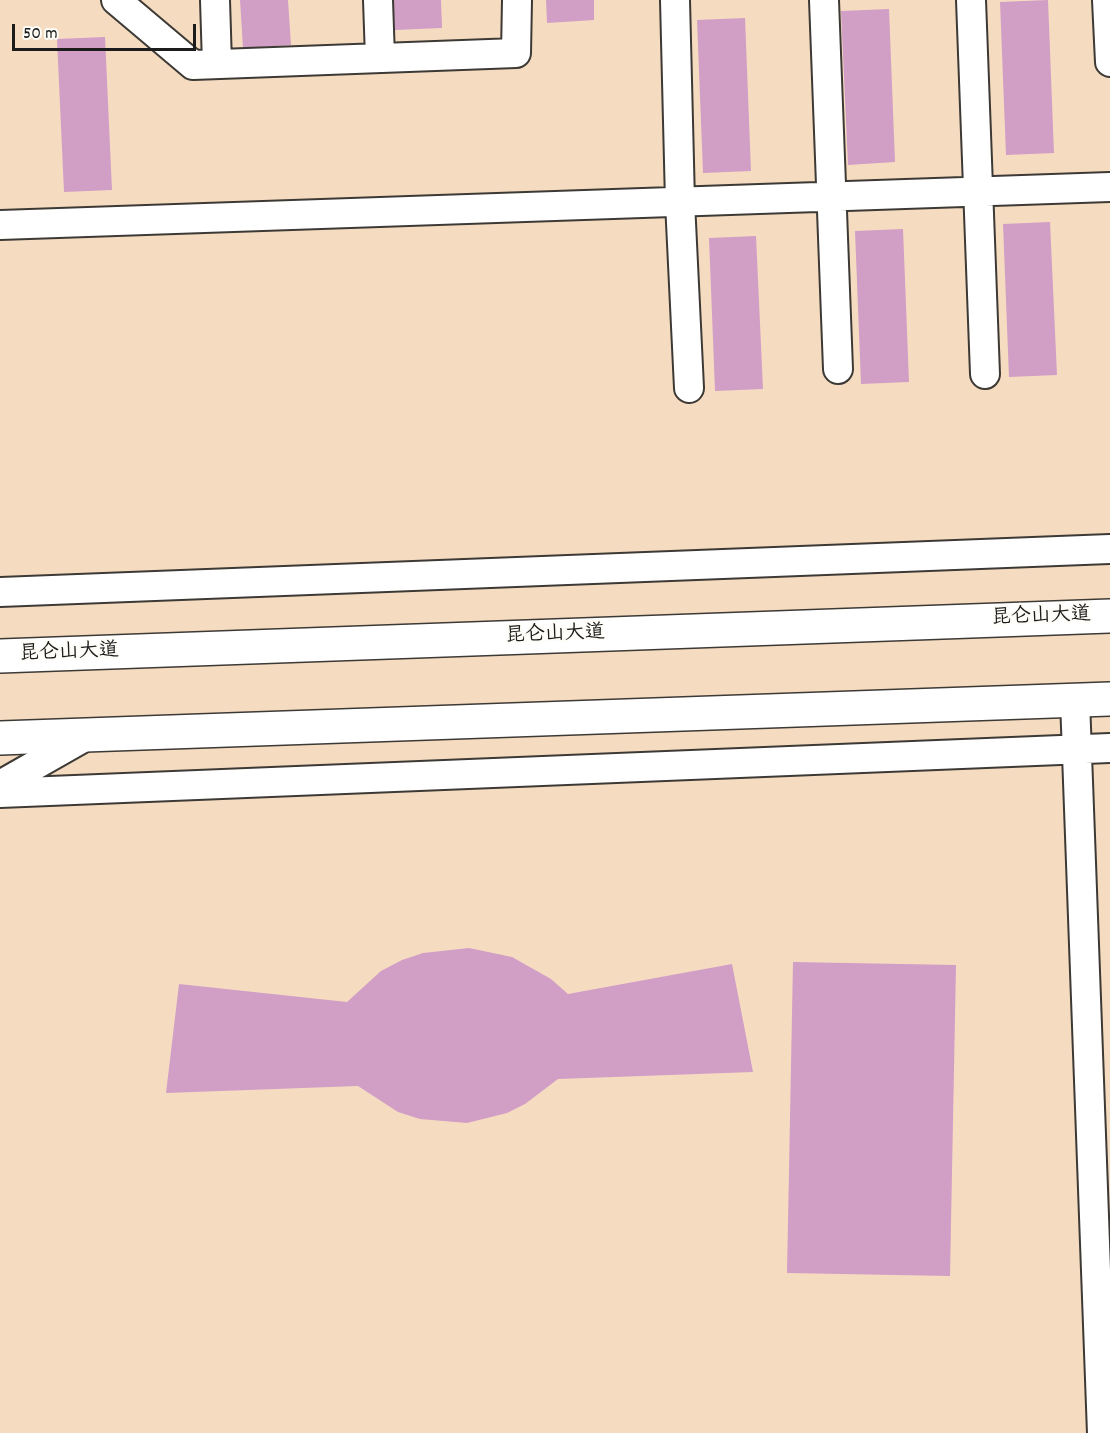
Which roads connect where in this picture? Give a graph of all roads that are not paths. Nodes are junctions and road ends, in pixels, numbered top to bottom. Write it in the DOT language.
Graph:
graph roads {
  1 [pos="116,0"];
  2 [pos="215,0"];
  3 [pos="378,0"];
  4 [pos="517,0"];
  5 [pos="675,0"];
  6 [pos="824,0"];
  7 [pos="971,0"];
  8 [pos="1107,0"];
  9 [pos="380,58"];
  10 [pos="1110,62"];
  11 [pos="217,64"];
  12 [pos="1110,187"];
  13 [pos="977,192"];
  14 [pos="831,197"];
  15 [pos="680,202"];
  16 [pos="0,225"];
  17 [pos="838,369"];
  18 [pos="986,374"];
  19 [pos="689,388"];
  20 [pos="1110,549"];
  21 [pos="0,592"];
  22 [pos="1110,616"];
  23 [pos="0,656"];
  24 [pos="1110,699"];
  25 [pos="1075,700"];
  26 [pos="88,735"];
  27 [pos="0,738"];
  28 [pos="1110,748"];
  29 [pos="1077,749"];
  30 [pos="0,785"];
  31 [pos="0,793"];
  32 [pos="1102,1433"];
  1 -- 11 [label="street"];
  2 -- 11 [label="street"];
  3 -- 9 [label="street"];
  4 -- 9 [label="street"];
  5 -- 15 [label="street"];
  6 -- 14 [label="street"];
  7 -- 13 [label="street"];
  8 -- 10 [label="street"];
  9 -- 11 [label="street"];
  12 -- 13 [label="street"];
  13 -- 14 [label="street"];
  13 -- 18 [label="street"];
  14 -- 15 [label="street"];
  14 -- 17 [label="street"];
  15 -- 16 [label="street"];
  15 -- 19 [label="street"];
  20 -- 21 [label="street"];
  22 -- 23 [label="main road, 昆仑山大道"];
  24 -- 25 [label="main road"];
  25 -- 26 [label="main road"];
  25 -- 29 [label="street"];
  26 -- 27 [label="main road"];
  26 -- 30 [label="street"];
  28 -- 29 [label="street"];
  29 -- 31 [label="street"];
  29 -- 32 [label="street"];
}
